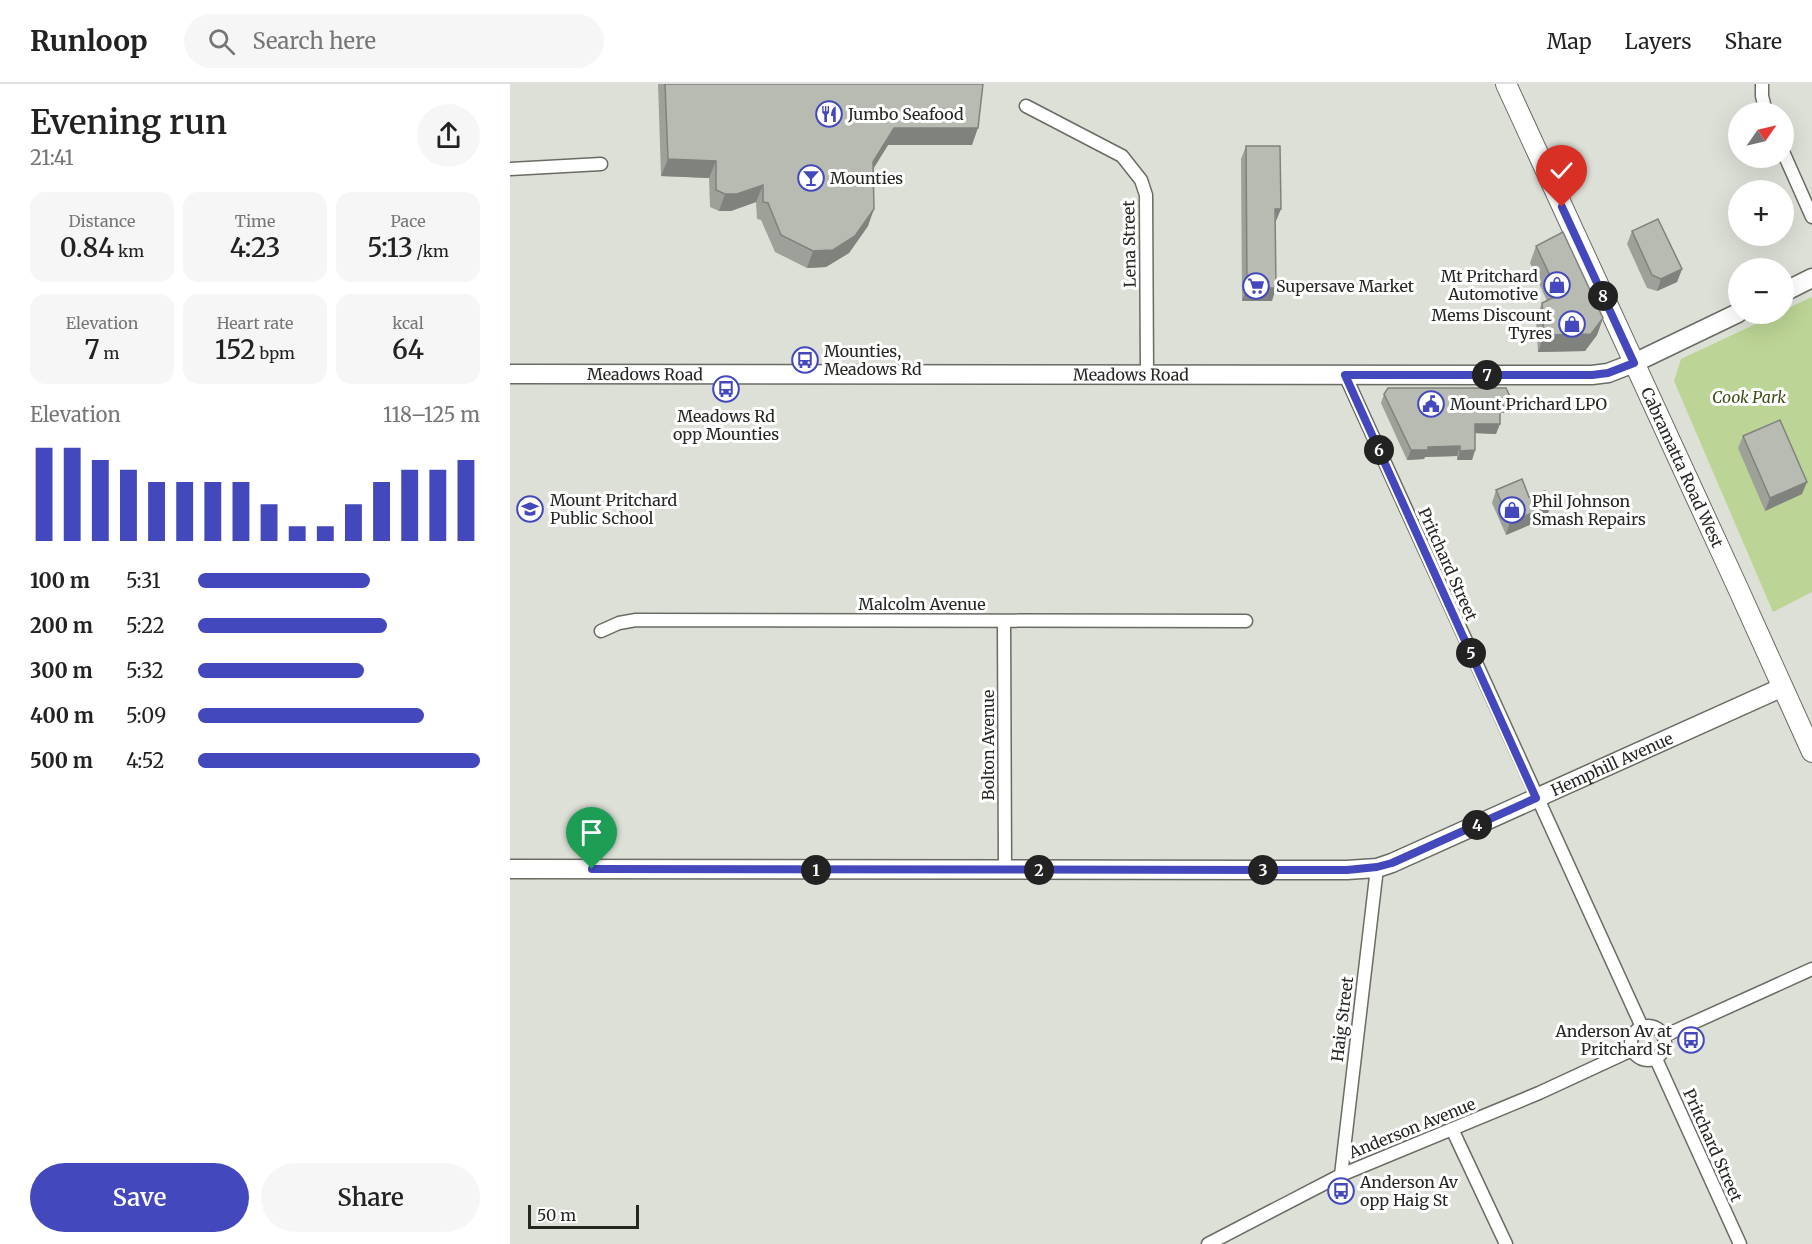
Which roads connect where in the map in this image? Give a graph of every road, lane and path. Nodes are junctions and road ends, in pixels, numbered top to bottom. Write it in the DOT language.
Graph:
graph roads {
  1 [pos="1506,84"];
  2 [pos="1762,84"];
  3 [pos="1764,102"];
  4 [pos="1026,106"];
  5 [pos="601,164"];
  6 [pos="1790,168"];
  7 [pos="510,169"];
  8 [pos="1812,217"];
  9 [pos="1812,278"];
  10 [pos="1794,287"];
  11 [pos="1728,318"];
  12 [pos="1634,363"];
  13 [pos="510,374"];
  14 [pos="1147,374"];
  15 [pos="1345,375"];
  16 [pos="1004,621"];
  17 [pos="1246,621"];
  18 [pos="601,631"];
  19 [pos="1783,687"];
  20 [pos="1812,752"];
  21 [pos="1536,798"];
  22 [pos="1377,867"];
  23 [pos="510,869"];
  24 [pos="1005,870"];
  25 [pos="1812,969"];
  26 [pos="1642,1027"];
  27 [pos="1664,1036"];
  28 [pos="1632,1050"];
  29 [pos="1656,1059"];
  30 [pos="1452,1129"];
  31 [pos="1341,1175"];
  32 [pos="1208,1244"];
  33 [pos="1506,1244"];
  34 [pos="1740,1244"];
  1 -- 12 [label="main road, Cabramatta Road West"];
  2 -- 3 [label="street"];
  4 -- 14 [label="street, Lena Street"];
  5 -- 7 [label="street"];
  6 -- 8 [label="street"];
  9 -- 10 [label="street"];
  11 -- 12 [label="street, Meadows Road"];
  12 -- 15 [label="street, Meadows Road"];
  12 -- 19 [label="main road, Cabramatta Road West"];
  13 -- 14 [label="street, Meadows Road"];
  14 -- 15 [label="street, Meadows Road"];
  15 -- 21 [label="street, Pritchard Street"];
  16 -- 17 [label="street, Malcolm Avenue"];
  16 -- 18 [label="street, Malcolm Avenue"];
  16 -- 24 [label="street, Bolton Avenue"];
  19 -- 20 [label="main road, Cabramatta Road West"];
  19 -- 21 [label="street, Hemphill Avenue"];
  21 -- 22 [label="street, Hemphill Avenue"];
  21 -- 26 [label="street, Pritchard Street"];
  22 -- 24 [label="street, Hemphill Avenue"];
  22 -- 31 [label="street, Haig Street"];
  23 -- 24 [label="street, Hemphill Avenue"];
  25 -- 27 [label="street"];
  26 -- 27 [label="street"];
  26 -- 28 [label="street"];
  27 -- 29 [label="street"];
  28 -- 29 [label="street"];
  28 -- 30 [label="street, Anderson Avenue"];
  29 -- 34 [label="street, Pritchard Street"];
  30 -- 31 [label="street, Anderson Avenue"];
  30 -- 33 [label="street"];
  31 -- 32 [label="street, Anderson Avenue"];
}
